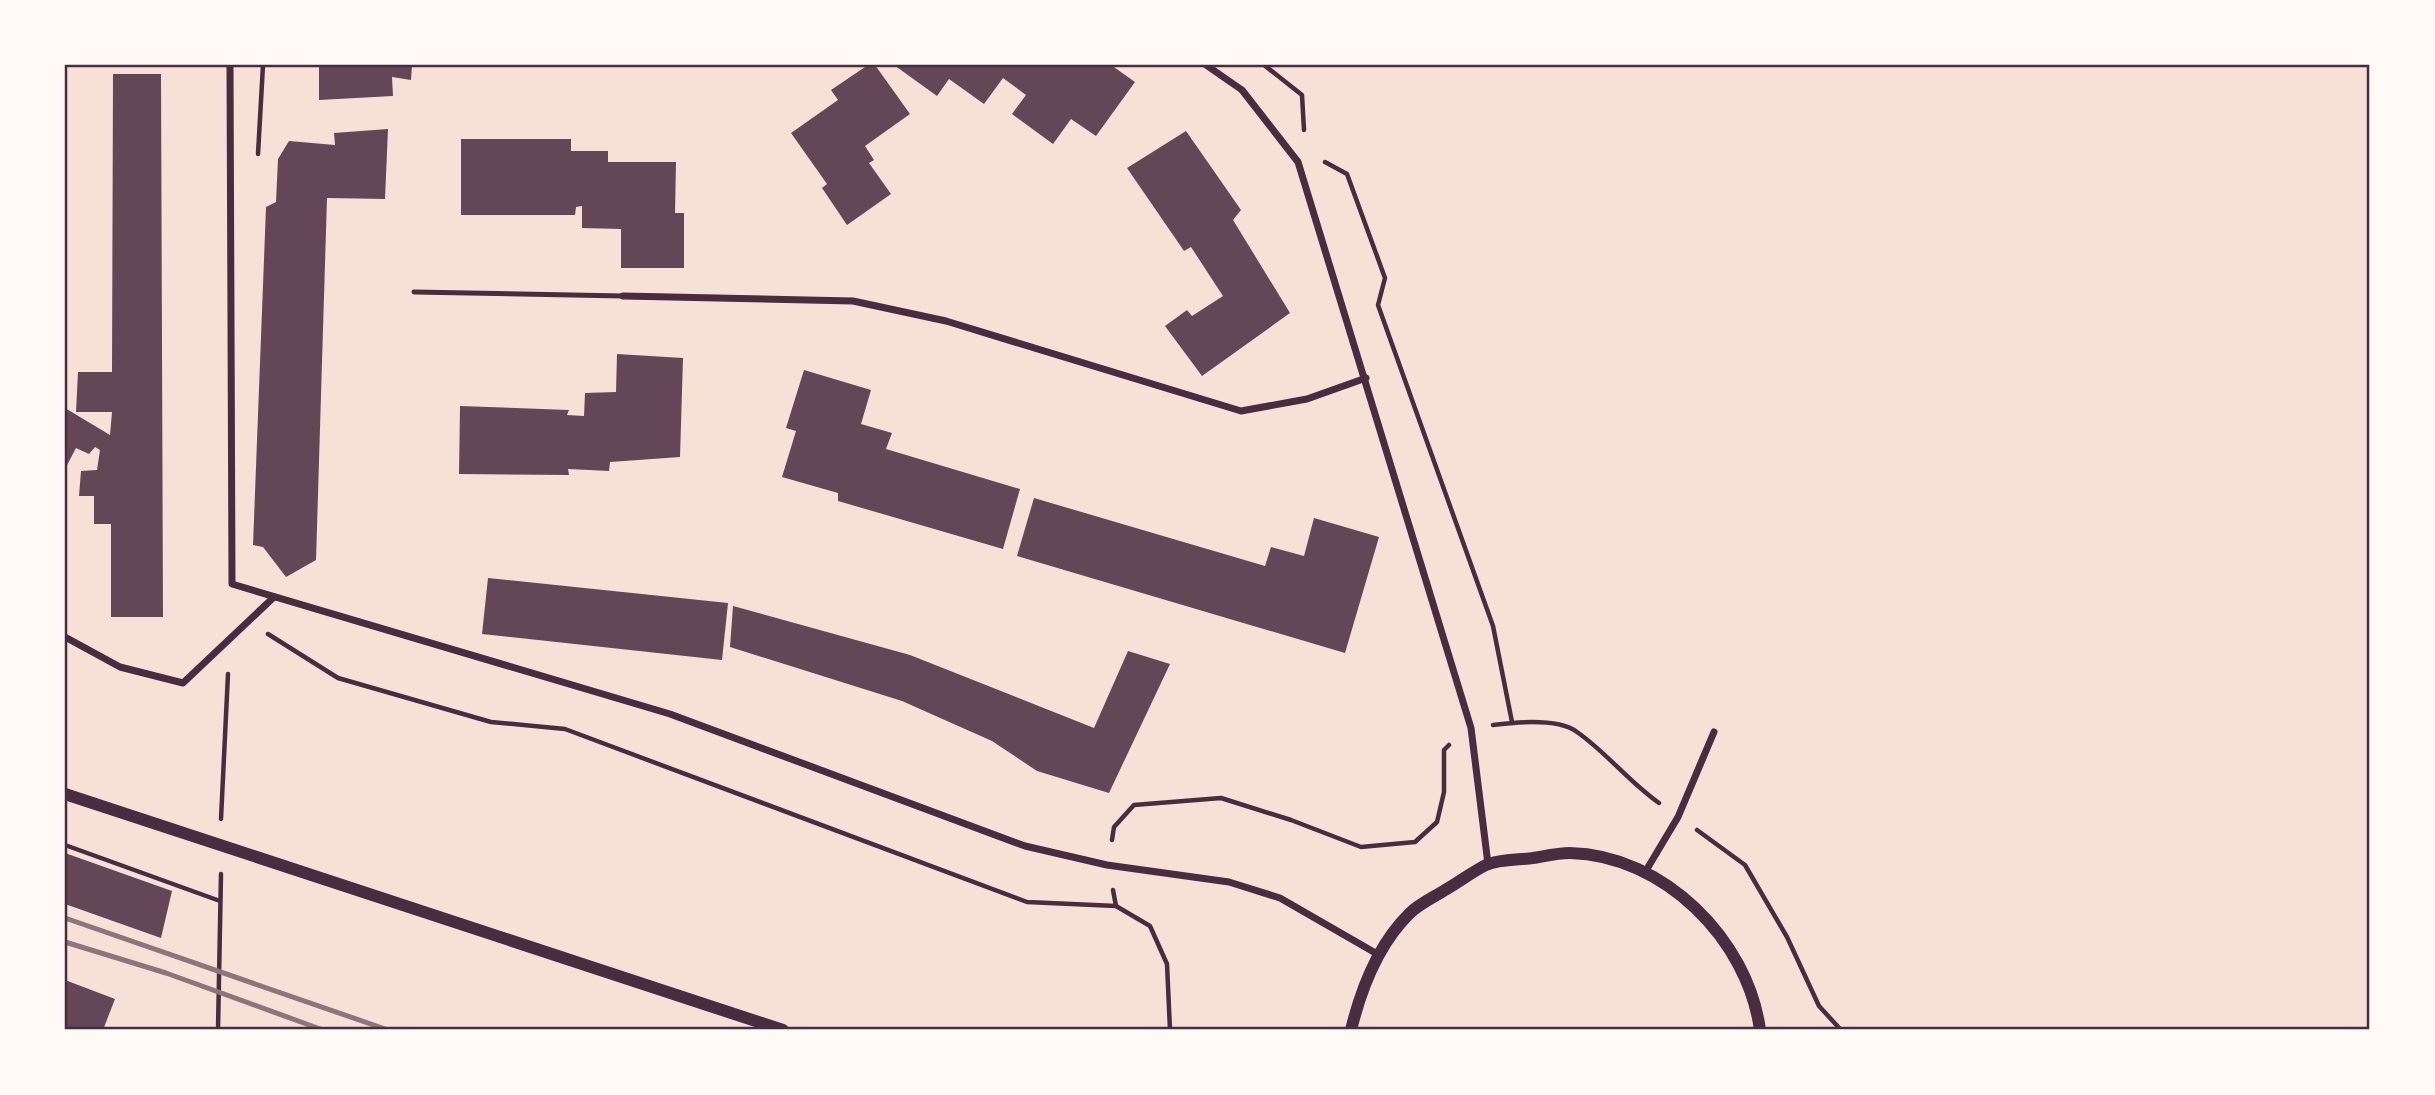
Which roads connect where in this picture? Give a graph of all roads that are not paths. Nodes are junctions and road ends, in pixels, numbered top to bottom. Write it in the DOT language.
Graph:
graph roads {
  1 [pos="230,65"];
  2 [pos="1206,65"];
  3 [pos="414,292"];
  4 [pos="622,296"];
  5 [pos="1366,378"];
  6 [pos="275,597"];
  7 [pos="65,637"];
  8 [pos="1714,732"];
  9 [pos="65,794"];
  10 [pos="1488,864"];
  11 [pos="1644,874"];
  12 [pos="1380,955"];
  13 [pos="783,1030"];
  14 [pos="1352,1030"];
  15 [pos="1760,1030"];
  1 -- 6 [label="street"];
  2 -- 5 [label="street"];
  3 -- 4 [label="lane"];
  4 -- 5 [label="street"];
  5 -- 10 [label="street"];
  6 -- 7 [label="street"];
  6 -- 12 [label="street"];
  8 -- 11 [label="street"];
  9 -- 13 [label="street"];
  10 -- 11 [label="street"];
  10 -- 12 [label="street"];
  11 -- 15 [label="street"];
  12 -- 14 [label="street"];
}
